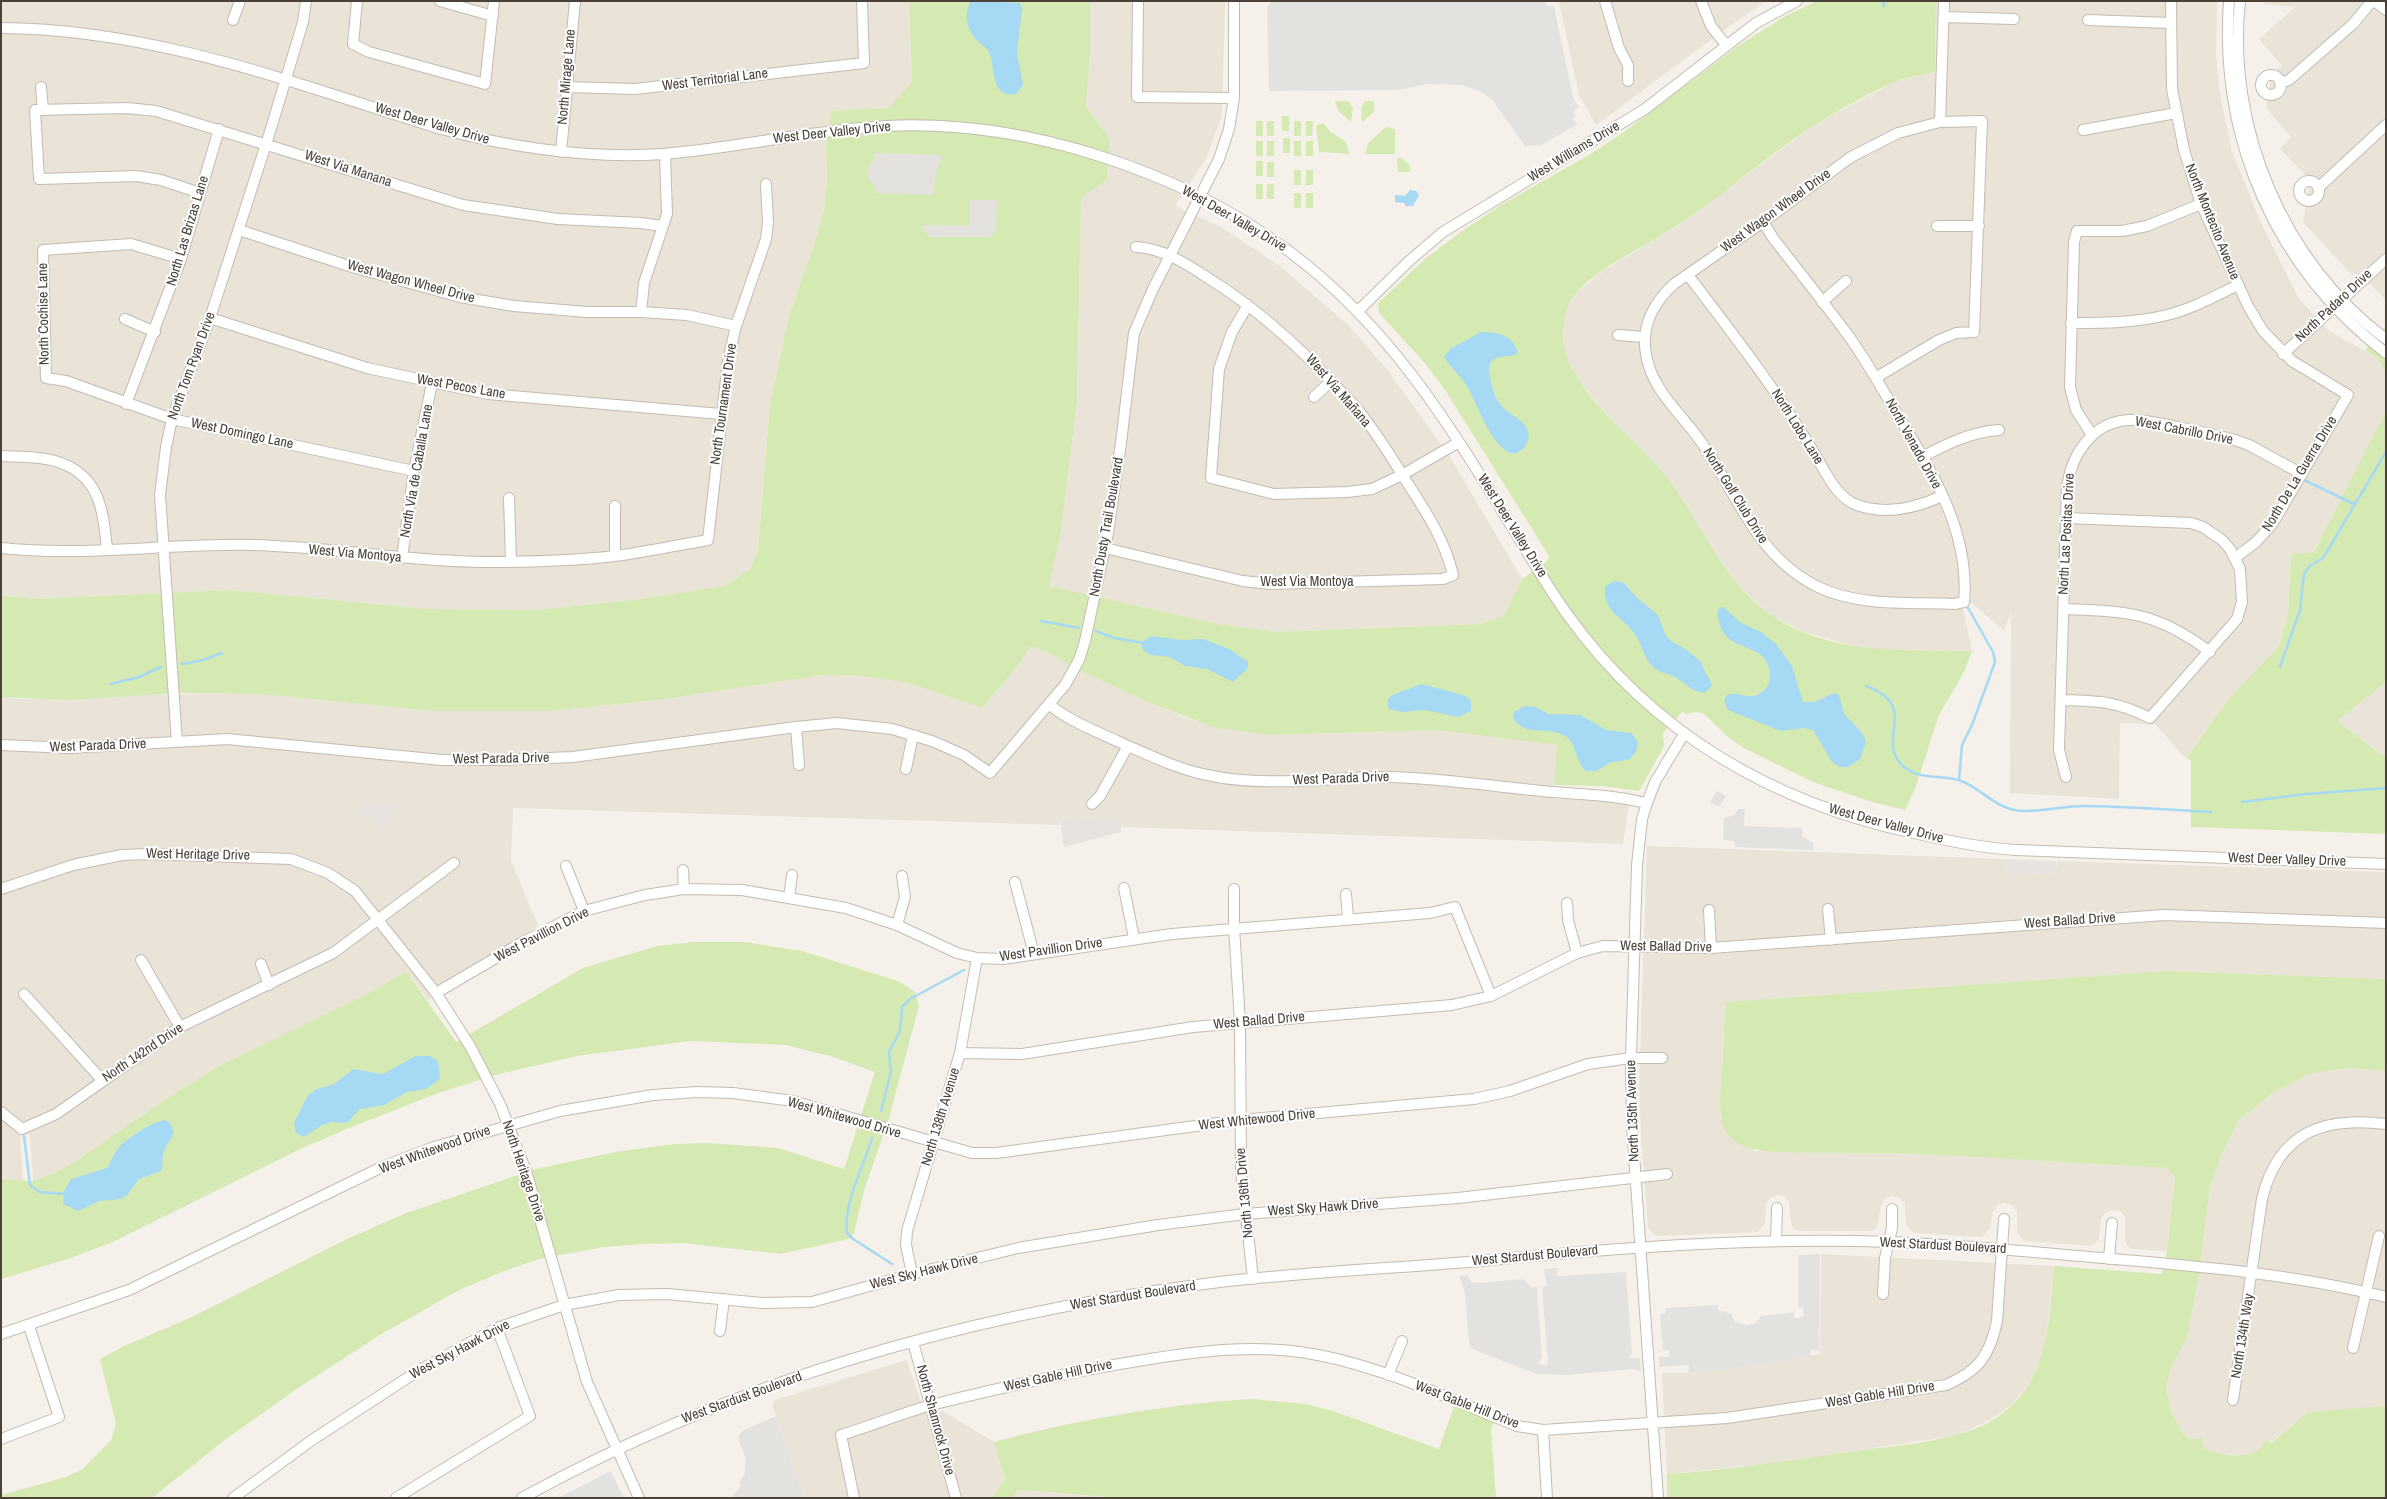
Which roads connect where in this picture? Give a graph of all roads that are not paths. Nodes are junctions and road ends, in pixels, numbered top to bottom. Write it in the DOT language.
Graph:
graph roads {
  1 [pos="240,1"];
  2 [pos="306,1"];
  3 [pos="357,1"];
  4 [pos="440,1"];
  5 [pos="494,1"];
  6 [pos="575,1"];
  7 [pos="862,1"];
  8 [pos="1138,1"];
  9 [pos="1234,1"];
  10 [pos="1605,1"];
  11 [pos="1701,1"];
  12 [pos="1797,1"];
  13 [pos="1944,1"];
  14 [pos="2171,1"];
  15 [pos="2229,1"];
  16 [pos="2240,1"];
  17 [pos="2373,1"];
  18 [pos="2386,10"];
  19 [pos="493,16"];
  20 [pos="1944,16"];
  21 [pos="2014,19"];
  22 [pos="233,20"];
  23 [pos="2088,20"];
  24 [pos="2170,23"];
  25 [pos="1,28"];
  26 [pos="1726,45"];
  27 [pos="1628,80"];
  28 [pos="286,81"];
  29 [pos="2280,83"];
  30 [pos="41,87"];
  31 [pos="566,87"];
  32 [pos="1234,98"];
  33 [pos="39,110"];
  34 [pos="2176,113"];
  35 [pos="1940,122"];
  36 [pos="2386,125"];
  37 [pos="219,129"];
  38 [pos="2083,130"];
  39 [pos="266,143"];
  40 [pos="561,152"];
  41 [pos="665,154"];
  42 [pos="766,184"];
  43 [pos="2318,188"];
  44 [pos="200,193"];
  45 [pos="1200,197"];
  46 [pos="2201,204"];
  47 [pos="1763,222"];
  48 [pos="662,226"];
  49 [pos="1937,226"];
  50 [pos="1978,226"];
  51 [pos="240,230"];
  52 [pos="1136,246"];
  53 [pos="1169,256"];
  54 [pos="182,259"];
  55 [pos="2386,259"];
  56 [pos="1688,275"];
  57 [pos="1846,281"];
  58 [pos="2238,285"];
  59 [pos="1822,302"];
  60 [pos="2338,303"];
  61 [pos="1248,305"];
  62 [pos="1358,311"];
  63 [pos="641,312"];
  64 [pos="210,318"];
  65 [pos="125,319"];
  66 [pos="2071,323"];
  67 [pos="736,326"];
  68 [pos="155,332"];
  69 [pos="1618,335"];
  70 [pos="1644,337"];
  71 [pos="2386,339"];
  72 [pos="2386,353"];
  73 [pos="2283,354"];
  74 [pos="1876,377"];
  75 [pos="46,378"];
  76 [pos="1331,382"];
  77 [pos="432,384"];
  78 [pos="2348,395"];
  79 [pos="1314,397"];
  80 [pos="126,404"];
  81 [pos="721,414"];
  82 [pos="172,419"];
  83 [pos="2000,430"];
  84 [pos="2092,435"];
  85 [pos="1459,442"];
  86 [pos="1,456"];
  87 [pos="1924,456"];
  88 [pos="414,471"];
  89 [pos="2302,474"];
  90 [pos="1402,475"];
  91 [pos="1942,496"];
  92 [pos="509,498"];
  93 [pos="615,506"];
  94 [pos="2067,518"];
  95 [pos="708,540"];
  96 [pos="163,546"];
  97 [pos="1,548"];
  98 [pos="1105,548"];
  99 [pos="107,549"];
  100 [pos="615,556"];
  101 [pos="402,558"];
  102 [pos="2235,558"];
  103 [pos="511,562"];
  104 [pos="1453,575"];
  105 [pos="1964,602"];
  106 [pos="2063,609"];
  107 [pos="2210,652"];
  108 [pos="2061,700"];
  109 [pos="1050,705"];
  110 [pos="796,727"];
  111 [pos="1684,734"];
  112 [pos="913,735"];
  113 [pos="177,742"];
  114 [pos="1,745"];
  115 [pos="1128,746"];
  116 [pos="800,765"];
  117 [pos="906,770"];
  118 [pos="990,773"];
  119 [pos="2066,776"];
  120 [pos="1646,803"];
  121 [pos="1092,804"];
  122 [pos="454,863"];
  123 [pos="2386,864"];
  124 [pos="566,866"];
  125 [pos="683,870"];
  126 [pos="792,875"];
  127 [pos="902,876"];
  128 [pos="1015,882"];
  129 [pos="1124,888"];
  130 [pos="1,889"];
  131 [pos="684,889"];
  132 [pos="1234,889"];
  133 [pos="1346,894"];
  134 [pos="789,898"];
  135 [pos="1567,903"];
  136 [pos="1828,909"];
  137 [pos="1709,910"];
  138 [pos="584,911"];
  139 [pos="378,918"];
  140 [pos="1348,918"];
  141 [pos="2386,923"];
  142 [pos="897,925"];
  143 [pos="1234,927"];
  144 [pos="1134,938"];
  145 [pos="1831,940"];
  146 [pos="1635,947"];
  147 [pos="1711,948"];
  148 [pos="1577,953"];
  149 [pos="1034,954"];
  150 [pos="977,958"];
  151 [pos="141,960"];
  152 [pos="261,964"];
  153 [pos="269,985"];
  154 [pos="436,993"];
  155 [pos="24,994"];
  156 [pos="1491,996"];
  157 [pos="1240,1022"];
  158 [pos="180,1027"];
  159 [pos="960,1053"];
  160 [pos="1631,1058"];
  161 [pos="1662,1058"];
  162 [pos="102,1080"];
  163 [pos="1,1112"];
  164 [pos="1240,1120"];
  165 [pos="509,1124"];
  166 [pos="2386,1124"];
  167 [pos="934,1142"];
  168 [pos="1667,1174"];
  169 [pos="1636,1176"];
  170 [pos="1777,1208"];
  171 [pos="1892,1209"];
  172 [pos="1245,1214"];
  173 [pos="2004,1219"];
  174 [pos="2112,1223"];
  175 [pos="2379,1236"];
  176 [pos="1776,1241"];
  177 [pos="1889,1242"];
  178 [pos="1641,1248"];
  179 [pos="2002,1249"];
  180 [pos="2109,1259"];
  181 [pos="2253,1272"];
  182 [pos="912,1274"];
  183 [pos="1253,1279"];
  184 [pos="2366,1292"];
  185 [pos="1883,1294"];
  186 [pos="2386,1298"];
  187 [pos="724,1299"];
  188 [pos="564,1305"];
  189 [pos="29,1326"];
  190 [pos="497,1328"];
  191 [pos="720,1331"];
  192 [pos="1,1334"];
  193 [pos="1402,1341"];
  194 [pos="913,1342"];
  195 [pos="2353,1348"];
  196 [pos="1388,1375"];
  197 [pos="2233,1400"];
  198 [pos="931,1405"];
  199 [pos="1654,1424"];
  200 [pos="1543,1430"];
  201 [pos="1,1439"];
  202 [pos="616,1449"];
  203 [pos="233,1498"];
  204 [pos="396,1498"];
  205 [pos="522,1498"];
  206 [pos="639,1498"];
  207 [pos="854,1498"];
  208 [pos="956,1498"];
  209 [pos="1546,1498"];
  210 [pos="1658,1498"];
  1 -- 22 [label="street"];
  2 -- 28 [label="street, North Tom Ryan Drive"];
  3 -- 19 [label="street"];
  4 -- 19 [label="street"];
  5 -- 19 [label="street"];
  6 -- 31 [label="street, North Mirage Lane"];
  7 -- 31 [label="street, West Territorial Lane"];
  8 -- 32 [label="street"];
  9 -- 32 [label="street, North Dusty Trail Boulevard"];
  10 -- 27 [label="street"];
  11 -- 26 [label="street"];
  12 -- 26 [label="street, West Williams Drive"];
  13 -- 20 [label="street"];
  14 -- 24 [label="street, North Montecito Avenue"];
  15 -- 60 [label="street"];
  16 -- 60 [label="street"];
  17 -- 18 [label="street"];
  17 -- 29 [label="street"];
  20 -- 21 [label="street"];
  20 -- 35 [label="street"];
  23 -- 24 [label="street"];
  24 -- 34 [label="street, North Montecito Avenue"];
  25 -- 28 [label="street, West Deer Valley Drive"];
  26 -- 62 [label="street, West Williams Drive"];
  28 -- 39 [label="street, North Tom Ryan Drive"];
  28 -- 40 [label="street, West Deer Valley Drive"];
  30 -- 33 [label="street"];
  31 -- 40 [label="street, North Mirage Lane"];
  32 -- 45 [label="street, North Dusty Trail Boulevard"];
  33 -- 37 [label="street, West Via Manana"];
  33 -- 44 [label="street"];
  34 -- 38 [label="street"];
  34 -- 46 [label="street, North Montecito Avenue"];
  35 -- 47 [label="street, West Wagon Wheel Drive"];
  35 -- 50 [label="street, West Wagon Wheel Drive"];
  36 -- 43 [label="street"];
  37 -- 39 [label="street, West Via Manana"];
  37 -- 44 [label="street, North Las Brizas Lane"];
  39 -- 48 [label="street, West Via Manana"];
  39 -- 51 [label="street, North Tom Ryan Drive"];
  40 -- 41 [label="street, West Deer Valley Drive"];
  41 -- 45 [label="street, West Deer Valley Drive"];
  41 -- 48 [label="street"];
  42 -- 67 [label="street, North Tournament Drive"];
  44 -- 54 [label="street, North Las Brizas Lane"];
  45 -- 53 [label="street, North Dusty Trail Boulevard"];
  45 -- 62 [label="street, West Deer Valley Drive"];
  46 -- 58 [label="street, North Montecito Avenue"];
  46 -- 66 [label="street"];
  47 -- 56 [label="street, West Wagon Wheel Drive"];
  47 -- 59 [label="street, North Venado Drive"];
  48 -- 63 [label="street"];
  49 -- 50 [label="street"];
  50 -- 74 [label="street"];
  51 -- 63 [label="street, West Wagon Wheel Drive"];
  51 -- 64 [label="street, North Tom Ryan Drive"];
  52 -- 53 [label="street"];
  53 -- 61 [label="street, West Via Mañana"];
  53 -- 98 [label="street, North Dusty Trail Boulevard"];
  54 -- 68 [label="street, North Las Brizas Lane"];
  54 -- 75 [label="street, North Cochise Lane"];
  55 -- 60 [label="street, North Padaro Drive"];
  56 -- 70 [label="street, West Wagon Wheel Drive"];
  56 -- 91 [label="street, North Lobo Lane"];
  57 -- 59 [label="street"];
  58 -- 66 [label="street"];
  58 -- 73 [label="street, North Montecito Avenue"];
  59 -- 74 [label="street, North Venado Drive"];
  60 -- 71 [label="street"];
  60 -- 72 [label="street"];
  60 -- 73 [label="street, North Padaro Drive"];
  61 -- 76 [label="street, West Via Mañana"];
  61 -- 90 [label="street"];
  62 -- 85 [label="street, West Deer Valley Drive"];
  63 -- 67 [label="street, West Wagon Wheel Drive"];
  64 -- 77 [label="street, West Pecos Lane"];
  64 -- 82 [label="street, North Tom Ryan Drive"];
  65 -- 68 [label="street"];
  66 -- 84 [label="street"];
  67 -- 81 [label="street, North Tournament Drive"];
  68 -- 80 [label="street, North Las Brizas Lane"];
  69 -- 70 [label="street"];
  70 -- 105 [label="street, North Golf Club Drive"];
  73 -- 78 [label="street, North Montecito Avenue"];
  74 -- 87 [label="street, North Venado Drive"];
  75 -- 80 [label="street, West Domingo Lane"];
  76 -- 79 [label="street"];
  76 -- 90 [label="street, West Via Mañana"];
  77 -- 81 [label="street, West Pecos Lane"];
  77 -- 88 [label="street, North Via de Caballa Lane"];
  78 -- 89 [label="street, North De La Guerra Drive"];
  80 -- 82 [label="street, West Domingo Lane"];
  81 -- 95 [label="street, North Tournament Drive"];
  82 -- 88 [label="street, West Domingo Lane"];
  82 -- 96 [label="street, North Tom Ryan Drive"];
  83 -- 87 [label="street"];
  84 -- 89 [label="street, West Cabrillo Drive"];
  84 -- 94 [label="street, North Las Positas Drive"];
  85 -- 90 [label="street"];
  85 -- 111 [label="street, West Deer Valley Drive"];
  86 -- 99 [label="street"];
  87 -- 91 [label="street, North Venado Drive"];
  88 -- 101 [label="street, North Via de Caballa Lane"];
  89 -- 102 [label="street, North De La Guerra Drive"];
  90 -- 104 [label="street, West Via Mañana"];
  91 -- 105 [label="street, North Venado Drive"];
  92 -- 103 [label="street"];
  93 -- 100 [label="street"];
  94 -- 102 [label="street"];
  94 -- 106 [label="street, North Las Positas Drive"];
  95 -- 100 [label="street, West Via Montoya"];
  96 -- 99 [label="street, West Via Montoya"];
  96 -- 101 [label="street, West Via Montoya"];
  96 -- 113 [label="street, North Tom Ryan Drive"];
  97 -- 99 [label="street, West Via Montoya"];
  98 -- 104 [label="street, West Via Montoya"];
  98 -- 109 [label="street, North Dusty Trail Boulevard"];
  100 -- 103 [label="street, West Via Montoya"];
  101 -- 103 [label="street, West Via Montoya"];
  102 -- 107 [label="street"];
  106 -- 107 [label="street"];
  106 -- 108 [label="street, North Las Positas Drive"];
  107 -- 108 [label="street"];
  108 -- 119 [label="street, North Las Positas Drive"];
  109 -- 115 [label="street, West Parada Drive"];
  109 -- 118 [label="street, North Dusty Trail Boulevard"];
  110 -- 112 [label="street, West Parada Drive"];
  110 -- 113 [label="street, West Parada Drive"];
  110 -- 116 [label="street"];
  111 -- 120 [label="street, North 135th Avenue"];
  111 -- 123 [label="street, West Deer Valley Drive"];
  112 -- 117 [label="street"];
  112 -- 118 [label="street, West Parada Drive"];
  113 -- 114 [label="street, West Parada Drive"];
  115 -- 120 [label="street, West Parada Drive"];
  115 -- 121 [label="street"];
  120 -- 146 [label="street, North 135th Avenue"];
  122 -- 139 [label="street, North 142nd Drive"];
  124 -- 138 [label="street"];
  125 -- 131 [label="street"];
  126 -- 134 [label="street"];
  127 -- 142 [label="street"];
  128 -- 149 [label="street"];
  129 -- 144 [label="street"];
  130 -- 139 [label="street, West Heritage Drive"];
  131 -- 134 [label="street, West Pavillion Drive"];
  131 -- 138 [label="street, West Pavillion Drive"];
  132 -- 143 [label="street"];
  133 -- 140 [label="street"];
  134 -- 142 [label="street, West Pavillion Drive"];
  135 -- 148 [label="street"];
  136 -- 145 [label="street"];
  137 -- 147 [label="street"];
  138 -- 154 [label="street, West Pavillion Drive"];
  139 -- 153 [label="street, North 142nd Drive"];
  139 -- 154 [label="street, North Heritage Drive"];
  140 -- 143 [label="street, West Pavillion Drive"];
  140 -- 156 [label="street, West Pavillion Drive"];
  141 -- 145 [label="street, West Ballad Drive"];
  142 -- 150 [label="street, West Pavillion Drive"];
  143 -- 144 [label="street, West Pavillion Drive"];
  143 -- 157 [label="street, North 136th Drive"];
  144 -- 149 [label="street, West Pavillion Drive"];
  145 -- 147 [label="street, West Ballad Drive"];
  146 -- 147 [label="street, West Ballad Drive"];
  146 -- 148 [label="street, West Ballad Drive"];
  146 -- 160 [label="street, North 135th Avenue"];
  148 -- 156 [label="street, West Ballad Drive"];
  149 -- 150 [label="street, West Pavillion Drive"];
  150 -- 159 [label="street, North 138th Avenue"];
  151 -- 158 [label="street"];
  152 -- 153 [label="street"];
  153 -- 158 [label="street, North 142nd Drive"];
  154 -- 165 [label="street, North Heritage Drive"];
  155 -- 162 [label="street"];
  156 -- 157 [label="street, West Ballad Drive"];
  157 -- 159 [label="street, West Ballad Drive"];
  157 -- 164 [label="street, North 136th Drive"];
  158 -- 162 [label="street, North 142nd Drive"];
  159 -- 167 [label="street, North 138th Avenue"];
  160 -- 161 [label="street, West Whitewood Drive"];
  160 -- 164 [label="street, West Whitewood Drive"];
  160 -- 169 [label="street, North 135th Avenue"];
  162 -- 163 [label="street, North 142nd Drive"];
  164 -- 167 [label="street, West Whitewood Drive"];
  164 -- 172 [label="street, North 136th Drive"];
  165 -- 167 [label="street, West Whitewood Drive"];
  165 -- 188 [label="street, North Heritage Drive"];
  165 -- 189 [label="street, West Whitewood Drive"];
  166 -- 181 [label="street, North 134th Way"];
  167 -- 182 [label="street, North 138th Avenue"];
  168 -- 169 [label="street, West Sky Hawk Drive"];
  169 -- 172 [label="street, West Sky Hawk Drive"];
  169 -- 178 [label="street, North 135th Avenue"];
  170 -- 176 [label="street"];
  171 -- 177 [label="street"];
  172 -- 182 [label="street, West Sky Hawk Drive"];
  172 -- 183 [label="street, North 136th Drive"];
  173 -- 179 [label="street"];
  174 -- 180 [label="street"];
  175 -- 184 [label="street"];
  176 -- 177 [label="street, West Stardust Boulevard"];
  176 -- 178 [label="street, West Stardust Boulevard"];
  177 -- 179 [label="street, West Stardust Boulevard"];
  177 -- 185 [label="street"];
  178 -- 183 [label="street, West Stardust Boulevard"];
  178 -- 199 [label="street, North 135th Avenue"];
  179 -- 180 [label="street, West Stardust Boulevard"];
  179 -- 199 [label="street, West Gable Hill Drive"];
  180 -- 181 [label="street, West Stardust Boulevard"];
  181 -- 184 [label="street, West Stardust Boulevard"];
  181 -- 197 [label="street, North 134th Way"];
  182 -- 187 [label="street, West Sky Hawk Drive"];
  183 -- 194 [label="street, West Stardust Boulevard"];
  184 -- 186 [label="street, West Stardust Boulevard"];
  184 -- 195 [label="street"];
  187 -- 188 [label="street, West Sky Hawk Drive"];
  187 -- 191 [label="street"];
  188 -- 190 [label="street, West Sky Hawk Drive"];
  188 -- 202 [label="street, North Heritage Drive"];
  189 -- 192 [label="street, West Whitewood Drive"];
  189 -- 201 [label="street"];
  190 -- 203 [label="street, West Sky Hawk Drive"];
  190 -- 204 [label="street"];
  193 -- 196 [label="street"];
  194 -- 198 [label="street, North Shamrock Drive"];
  194 -- 202 [label="street, West Stardust Boulevard"];
  196 -- 198 [label="street, West Gable Hill Drive"];
  196 -- 200 [label="street, West Gable Hill Drive"];
  198 -- 207 [label="street, West Gable Hill Drive"];
  198 -- 208 [label="street, North Shamrock Drive"];
  199 -- 200 [label="street, West Gable Hill Drive"];
  199 -- 210 [label="street, North 135th Avenue"];
  200 -- 209 [label="street"];
  202 -- 205 [label="street, West Stardust Boulevard"];
  202 -- 206 [label="street, North Heritage Drive"];
}
